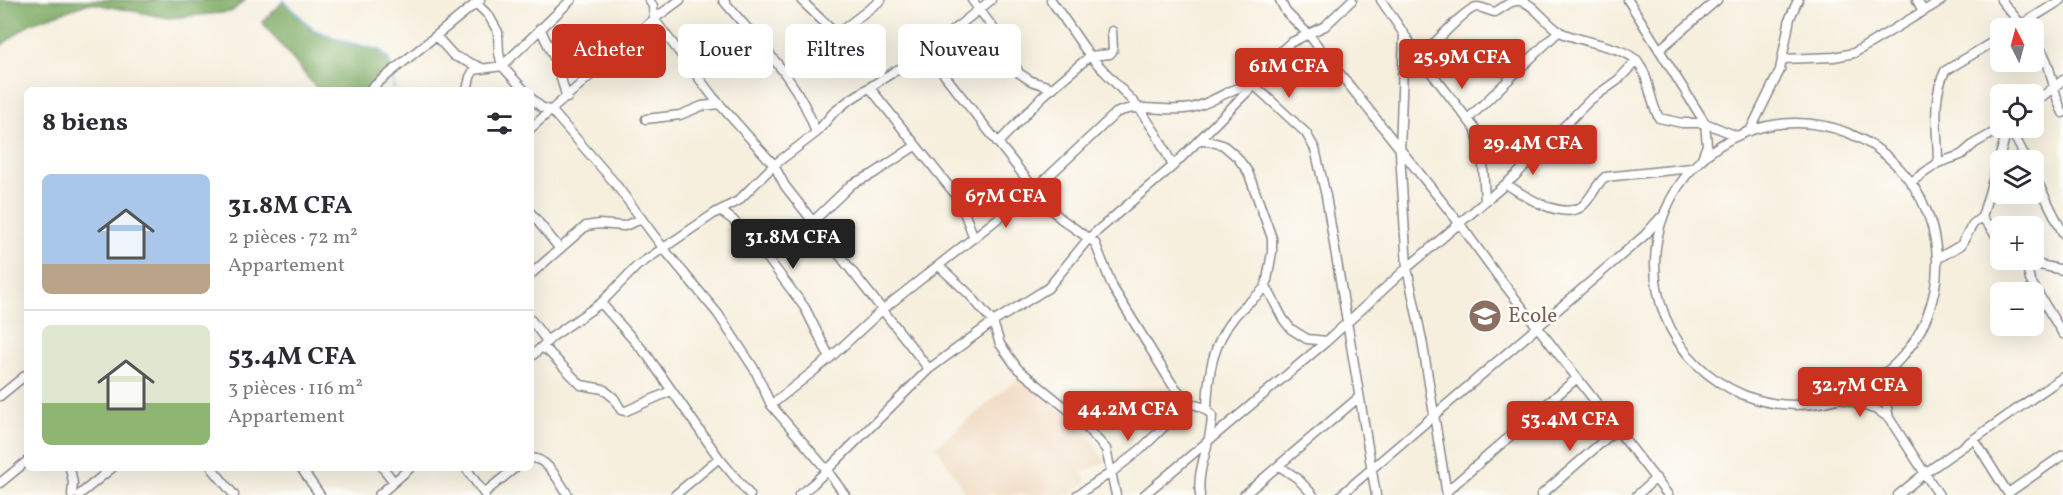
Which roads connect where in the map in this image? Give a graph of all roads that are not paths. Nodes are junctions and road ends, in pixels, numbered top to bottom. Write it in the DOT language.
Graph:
graph roads {
  1 [pos="571,0"];
  2 [pos="649,0"];
  3 [pos="680,0"];
  4 [pos="723,0"];
  5 [pos="801,0"];
  6 [pos="881,0"];
  7 [pos="972,0"];
  8 [pos="991,0"];
  9 [pos="1051,0"];
  10 [pos="1280,0"];
  11 [pos="1352,0"];
  12 [pos="1381,0"];
  13 [pos="1628,0"];
  14 [pos="1717,0"];
  15 [pos="1798,0"];
  16 [pos="1917,0"];
  17 [pos="1942,0"];
  18 [pos="2001,0"];
  19 [pos="2061,0"];
  20 [pos="478,2"];
  21 [pos="980,8"];
  22 [pos="1923,11"];
  23 [pos="2014,18"];
  24 [pos="2034,18"];
  25 [pos="654,19"];
  26 [pos="743,24"];
  27 [pos="826,24"];
  28 [pos="849,24"];
  29 [pos="961,24"];
  30 [pos="540,28"];
  31 [pos="1112,31"];
  32 [pos="1559,31"];
  33 [pos="1404,34"];
  34 [pos="1309,35"];
  35 [pos="436,36"];
  36 [pos="1990,44"];
  37 [pos="678,49"];
  38 [pos="1659,50"];
  39 [pos="2044,53"];
  40 [pos="1090,56"];
  41 [pos="1420,58"];
  42 [pos="1783,59"];
  43 [pos="773,60"];
  44 [pos="1637,60"];
  45 [pos="502,66"];
  46 [pos="482,68"];
  47 [pos="898,70"];
  48 [pos="785,74"];
  49 [pos="700,78"];
  50 [pos="788,78"];
  51 [pos="947,78"];
  52 [pos="2063,80"];
  53 [pos="1254,85"];
  54 [pos="2054,86"];
  55 [pos="373,87"];
  56 [pos="468,87"];
  57 [pos="521,87"];
  58 [pos="870,88"];
  59 [pos="1053,88"];
  60 [pos="2044,94"];
  61 [pos="567,98"];
  62 [pos="534,101"];
  63 [pos="720,104"];
  64 [pos="1139,108"];
  65 [pos="552,111"];
  66 [pos="2063,113"];
  67 [pos="646,118"];
  68 [pos="1468,118"];
  69 [pos="1705,123"];
  70 [pos="534,126"];
  71 [pos="1750,131"];
  72 [pos="816,132"];
  73 [pos="1990,135"];
  74 [pos="1737,136"];
  75 [pos="2006,138"];
  76 [pos="1200,139"];
  77 [pos="998,143"];
  78 [pos="915,146"];
  79 [pos="1400,152"];
  80 [pos="1702,159"];
  81 [pos="1938,163"];
  82 [pos="774,165"];
  83 [pos="1173,166"];
  84 [pos="1692,168"];
  85 [pos="1911,182"];
  86 [pos="1506,184"];
  87 [pos="1034,190"];
  88 [pos="2044,195"];
  89 [pos="1485,201"];
  90 [pos="721,211"];
  91 [pos="1663,215"];
  92 [pos="534,217"];
  93 [pos="1982,217"];
  94 [pos="642,219"];
  95 [pos="813,222"];
  96 [pos="1460,224"];
  97 [pos="1990,228"];
  98 [pos="2063,233"];
  99 [pos="974,238"];
  100 [pos="1089,238"];
  101 [pos="560,249"];
  102 [pos="664,249"];
  103 [pos="763,252"];
  104 [pos="1937,259"];
  105 [pos="939,266"];
  106 [pos="2044,266"];
  107 [pos="1407,268"];
  108 [pos="2027,270"];
  109 [pos="2063,270"];
  110 [pos="534,271"];
  111 [pos="1266,286"];
  112 [pos="601,303"];
  113 [pos="882,310"];
  114 [pos="993,322"];
  115 [pos="1346,323"];
  116 [pos="534,325"];
  117 [pos="1538,327"];
  118 [pos="2063,334"];
  119 [pos="1327,342"];
  120 [pos="545,345"];
  121 [pos="534,354"];
  122 [pos="830,358"];
  123 [pos="929,369"];
  124 [pos="1889,370"];
  125 [pos="24,376"];
  126 [pos="2063,377"];
  127 [pos="1578,378"];
  128 [pos="671,391"];
  129 [pos="0,396"];
  130 [pos="1358,398"];
  131 [pos="1842,398"];
  132 [pos="1189,403"];
  133 [pos="771,405"];
  134 [pos="1207,410"];
  135 [pos="1434,415"];
  136 [pos="1889,418"];
  137 [pos="1617,429"];
  138 [pos="1210,438"];
  139 [pos="1974,439"];
  140 [pos="2063,454"];
  141 [pos="534,457"];
  142 [pos="719,458"];
  143 [pos="24,463"];
  144 [pos="1280,466"];
  145 [pos="826,469"];
  146 [pos="1371,470"];
  147 [pos="71,471"];
  148 [pos="108,471"];
  149 [pos="214,471"];
  150 [pos="303,471"];
  151 [pos="385,471"];
  152 [pos="407,471"];
  153 [pos="468,471"];
  154 [pos="512,471"];
  155 [pos="1112,472"];
  156 [pos="1925,473"];
  157 [pos="1656,478"];
  158 [pos="394,482"];
  159 [pos="0,483"];
  160 [pos="1447,493"];
  161 [pos="485,494"];
  162 [pos="2009,494"];
  163 [pos="72,495"];
  164 [pos="80,495"];
  165 [pos="234,495"];
  166 [pos="320,495"];
  167 [pos="379,495"];
  168 [pos="568,495"];
  169 [pos="675,495"];
  170 [pos="750,495"];
  171 [pos="799,495"];
  172 [pos="845,495"];
  173 [pos="1077,495"];
  174 [pos="1116,495"];
  175 [pos="1144,495"];
  176 [pos="1200,495"];
  177 [pos="1244,495"];
  178 [pos="1313,495"];
  179 [pos="1341,495"];
  180 [pos="1376,495"];
  181 [pos="1541,495"];
  182 [pos="1636,495"];
  183 [pos="1668,495"];
  184 [pos="1898,495"];
  185 [pos="1938,495"];
  1 -- 30 [label="street"];
  2 -- 25 [label="street"];
  3 -- 25 [label="street"];
  4 -- 26 [label="street"];
  5 -- 27 [label="street"];
  6 -- 28 [label="street"];
  7 -- 21 [label="street"];
  8 -- 21 [label="street"];
  9 -- 40 [label="street"];
  10 -- 34 [label="street"];
  11 -- 34 [label="street"];
  12 -- 33 [label="street"];
  13 -- 38 [label="street"];
  14 -- 38 [label="street"];
  15 -- 42 [label="street"];
  16 -- 22 [label="street"];
  17 -- 22 [label="street"];
  18 -- 23 [label="street"];
  19 -- 24 [label="street"];
  20 -- 35 [label="street"];
  20 -- 45 [label="street"];
  21 -- 29 [label="street"];
  21 -- 59 [label="street"];
  22 -- 42 [label="street"];
  25 -- 37 [label="street"];
  25 -- 61 [label="street"];
  30 -- 45 [label="street"];
  30 -- 61 [label="street"];
  31 -- 40 [label="street"];
  32 -- 41 [label="street"];
  32 -- 44 [label="street"];
  32 -- 68 [label="street"];
  33 -- 41 [label="street"];
  33 -- 79 [label="street"];
  34 -- 53 [label="street"];
  34 -- 79 [label="street"];
  35 -- 46 [label="street"];
  35 -- 55 [label="street"];
  36 -- 81 [label="street"];
  38 -- 69 [label="street"];
  39 -- 54 [label="street"];
  40 -- 59 [label="street"];
  40 -- 64 [label="street"];
  41 -- 68 [label="street"];
  42 -- 71 [label="street"];
  43 -- 48 [label="street"];
  44 -- 69 [label="street"];
  44 -- 86 [label="street"];
  45 -- 46 [label="street"];
  45 -- 57 [label="street"];
  46 -- 56 [label="street"];
  47 -- 58 [label="street"];
  49 -- 63 [label="street"];
  50 -- 72 [label="street"];
  51 -- 77 [label="street"];
  52 -- 54 [label="street"];
  53 -- 64 [label="street"];
  53 -- 76 [label="street"];
  53 -- 115 [label="street"];
  54 -- 60 [label="street"];
  54 -- 66 [label="street"];
  58 -- 72 [label="street"];
  58 -- 78 [label="street"];
  59 -- 77 [label="street"];
  61 -- 65 [label="street"];
  62 -- 65 [label="street"];
  63 -- 67 [label="street"];
  63 -- 82 [label="street"];
  64 -- 83 [label="street"];
  64 -- 87 [label="street"];
  65 -- 70 [label="street"];
  65 -- 94 [label="street"];
  68 -- 89 [label="street"];
  69 -- 74 [label="street"];
  69 -- 80 [label="street"];
  71 -- 74 [label="street"];
  71 -- 85 [label="street"];
  72 -- 82 [label="street"];
  73 -- 81 [label="street"];
  74 -- 80 [label="street"];
  75 -- 93 [label="street"];
  76 -- 83 [label="street"];
  76 -- 111 [label="street"];
  77 -- 87 [label="street"];
  78 -- 95 [label="street"];
  78 -- 99 [label="street"];
  79 -- 96 [label="street"];
  79 -- 107 [label="street"];
  80 -- 84 [label="street"];
  81 -- 85 [label="street"];
  82 -- 90 [label="street"];
  82 -- 95 [label="street"];
  83 -- 100 [label="street"];
  84 -- 86 [label="street"];
  84 -- 91 [label="street"];
  85 -- 104 [label="street"];
  86 -- 89 [label="street"];
  87 -- 99 [label="street"];
  87 -- 100 [label="street"];
  88 -- 98 [label="street"];
  89 -- 96 [label="street"];
  90 -- 102 [label="street"];
  90 -- 103 [label="street"];
  91 -- 117 [label="street"];
  91 -- 131 [label="street"];
  92 -- 101 [label="street"];
  93 -- 97 [label="street"];
  93 -- 104 [label="street"];
  94 -- 101 [label="street"];
  94 -- 102 [label="street"];
  95 -- 103 [label="street"];
  95 -- 113 [label="street"];
  96 -- 107 [label="street"];
  96 -- 117 [label="street"];
  99 -- 105 [label="street"];
  100 -- 114 [label="street"];
  100 -- 132 [label="street"];
  101 -- 110 [label="street"];
  102 -- 112 [label="street"];
  102 -- 133 [label="street"];
  103 -- 122 [label="street"];
  104 -- 124 [label="street"];
  105 -- 113 [label="street"];
  105 -- 114 [label="street"];
  106 -- 109 [label="street"];
  107 -- 115 [label="street"];
  107 -- 135 [label="street"];
  108 -- 118 [label="street"];
  111 -- 119 [label="street"];
  111 -- 134 [label="street"];
  112 -- 120 [label="street"];
  112 -- 128 [label="street"];
  113 -- 122 [label="street"];
  113 -- 123 [label="street"];
  114 -- 123 [label="street"];
  114 -- 155 [label="street"];
  115 -- 119 [label="street"];
  115 -- 130 [label="street"];
  116 -- 120 [label="street"];
  117 -- 127 [label="street"];
  117 -- 135 [label="street"];
  119 -- 138 [label="street"];
  120 -- 121 [label="street"];
  120 -- 128 [label="street"];
  122 -- 133 [label="street"];
  123 -- 145 [label="street"];
  124 -- 131 [label="street"];
  124 -- 136 [label="street"];
  125 -- 129 [label="street"];
  126 -- 139 [label="street"];
  127 -- 137 [label="street"];
  127 -- 160 [label="street"];
  128 -- 142 [label="street"];
  130 -- 144 [label="street"];
  130 -- 146 [label="street"];
  131 -- 136 [label="street"];
  132 -- 134 [label="street"];
  132 -- 155 [label="street"];
  133 -- 145 [label="street"];
  134 -- 138 [label="street"];
  135 -- 146 [label="street"];
  135 -- 160 [label="street"];
  136 -- 156 [label="street"];
  137 -- 157 [label="street"];
  137 -- 181 [label="street"];
  138 -- 175 [label="street"];
  138 -- 176 [label="street"];
  139 -- 156 [label="street"];
  139 -- 162 [label="street"];
  140 -- 162 [label="street"];
  141 -- 168 [label="street"];
  142 -- 169 [label="street"];
  142 -- 170 [label="street"];
  143 -- 159 [label="street"];
  144 -- 177 [label="street"];
  144 -- 178 [label="street"];
  145 -- 171 [label="street"];
  145 -- 172 [label="street"];
  146 -- 179 [label="street"];
  146 -- 180 [label="street"];
  147 -- 163 [label="street"];
  148 -- 164 [label="street"];
  149 -- 165 [label="street"];
  150 -- 166 [label="street"];
  151 -- 158 [label="street"];
  152 -- 158 [label="street"];
  153 -- 161 [label="street"];
  154 -- 161 [label="street"];
  155 -- 173 [label="street"];
  155 -- 174 [label="street"];
  156 -- 184 [label="street"];
  156 -- 185 [label="street"];
  157 -- 182 [label="street"];
  157 -- 183 [label="street"];
  158 -- 167 [label="street"];
}
